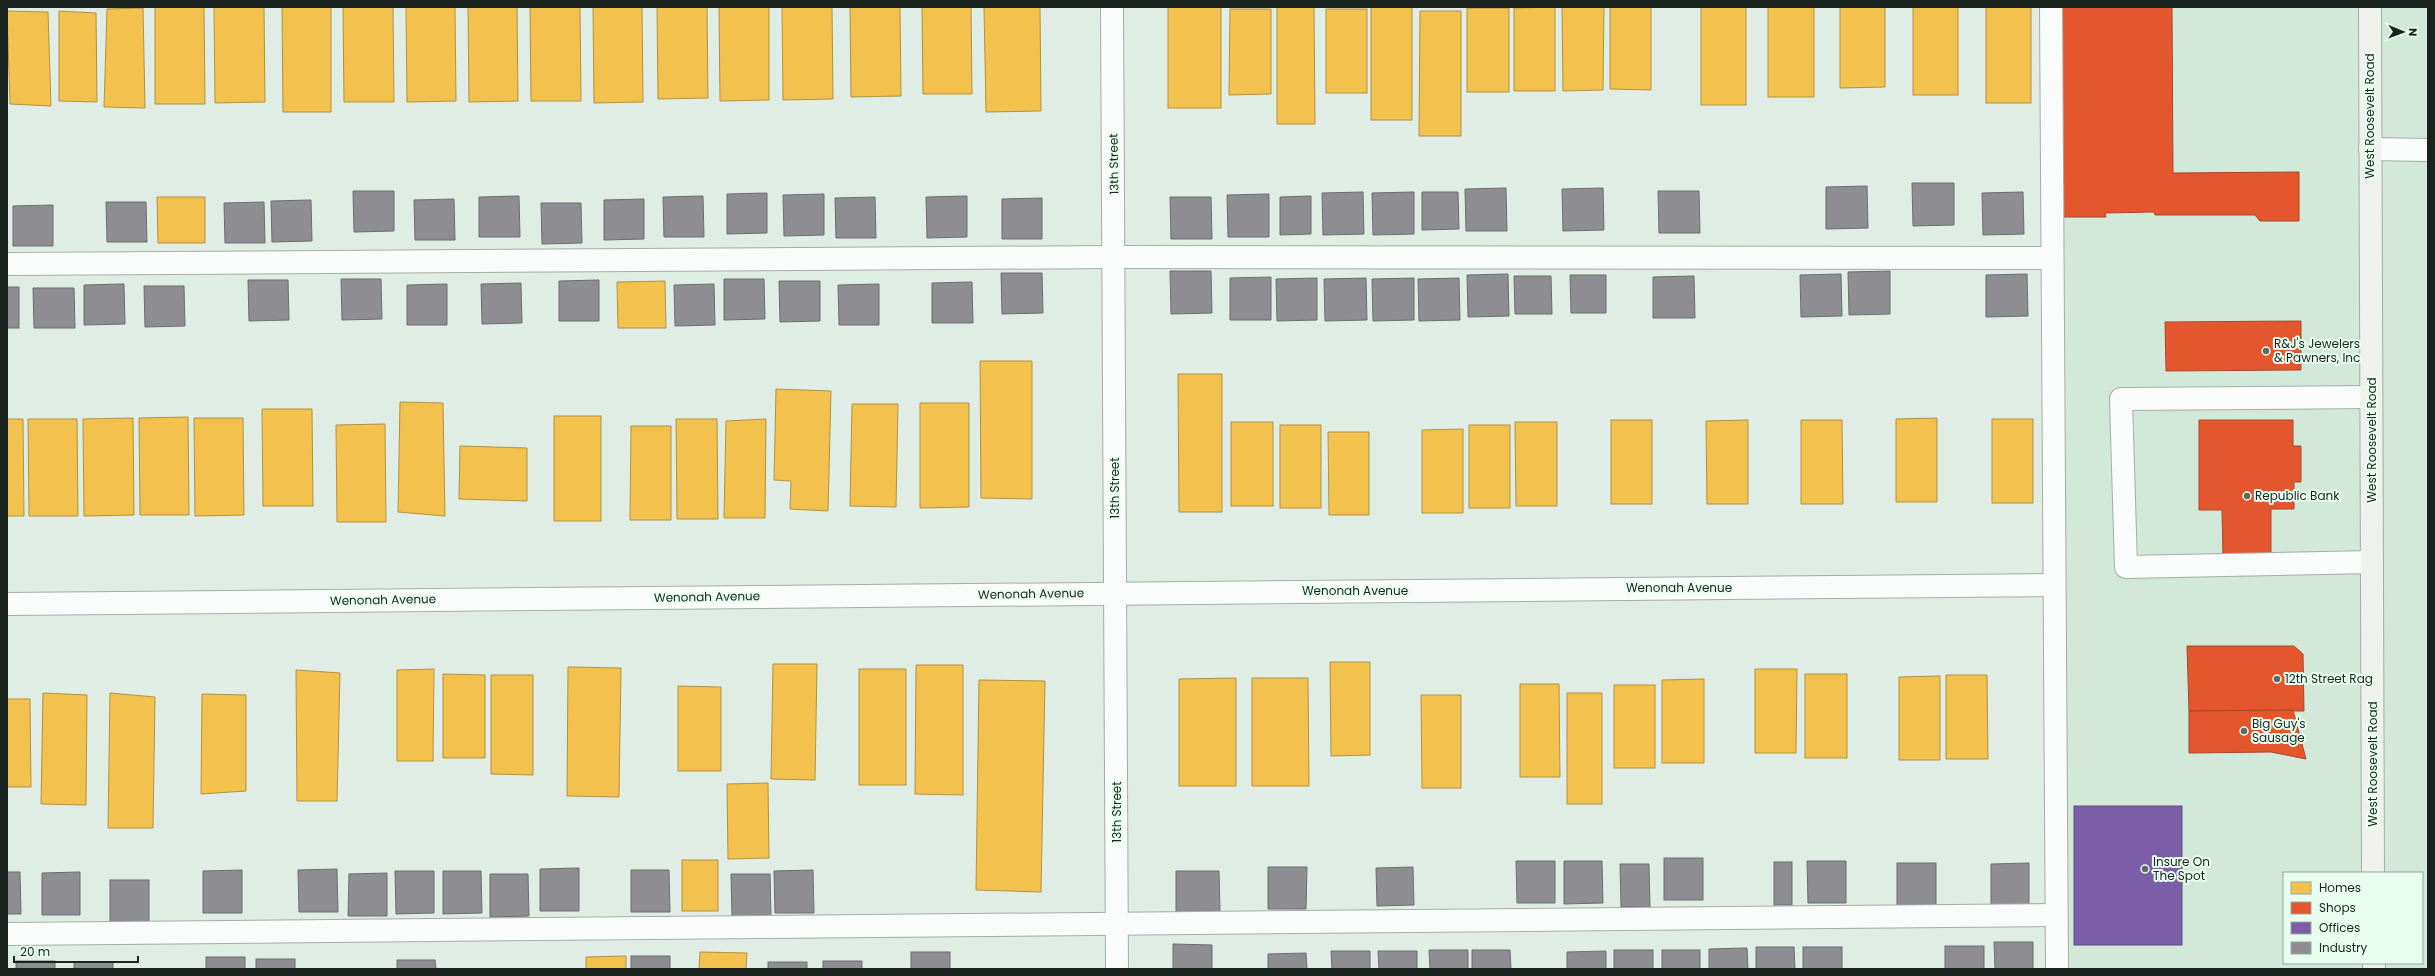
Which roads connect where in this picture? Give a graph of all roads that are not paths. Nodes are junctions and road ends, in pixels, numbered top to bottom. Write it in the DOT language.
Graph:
graph roads {
  1 [pos="1112,7"];
  2 [pos="2051,7"];
  3 [pos="2370,7"];
  4 [pos="2370,149"];
  5 [pos="2428,150"];
  6 [pos="1115,257"];
  7 [pos="2052,258"];
  8 [pos="7,264"];
  9 [pos="2371,397"];
  10 [pos="2372,562"];
  11 [pos="2054,585"];
  12 [pos="1116,593"];
  13 [pos="7,604"];
  14 [pos="2374,872"];
  15 [pos="2056,915"];
  16 [pos="1117,924"];
  17 [pos="7,934"];
  18 [pos="1117,969"];
  19 [pos="2056,969"];
  1 -- 6 [label="street, 13th Street"];
  2 -- 7 [label="street"];
  3 -- 4 [label="main road, West Roosevelt Road"];
  4 -- 5 [label="street"];
  4 -- 9 [label="main road, West Roosevelt Road"];
  6 -- 7 [label="street"];
  6 -- 8 [label="street"];
  6 -- 12 [label="street, 13th Street"];
  7 -- 11 [label="street"];
  9 -- 10 [label="main road, West Roosevelt Road"];
  9 -- 10 [label="street"];
  10 -- 14 [label="main road, West Roosevelt Road"];
  11 -- 12 [label="street, Wenonah Avenue"];
  11 -- 15 [label="street"];
  12 -- 13 [label="street, Wenonah Avenue"];
  12 -- 16 [label="street, 13th Street"];
  15 -- 16 [label="street"];
  15 -- 19 [label="street"];
  16 -- 17 [label="street"];
  16 -- 18 [label="street, 13th Street"];
}
